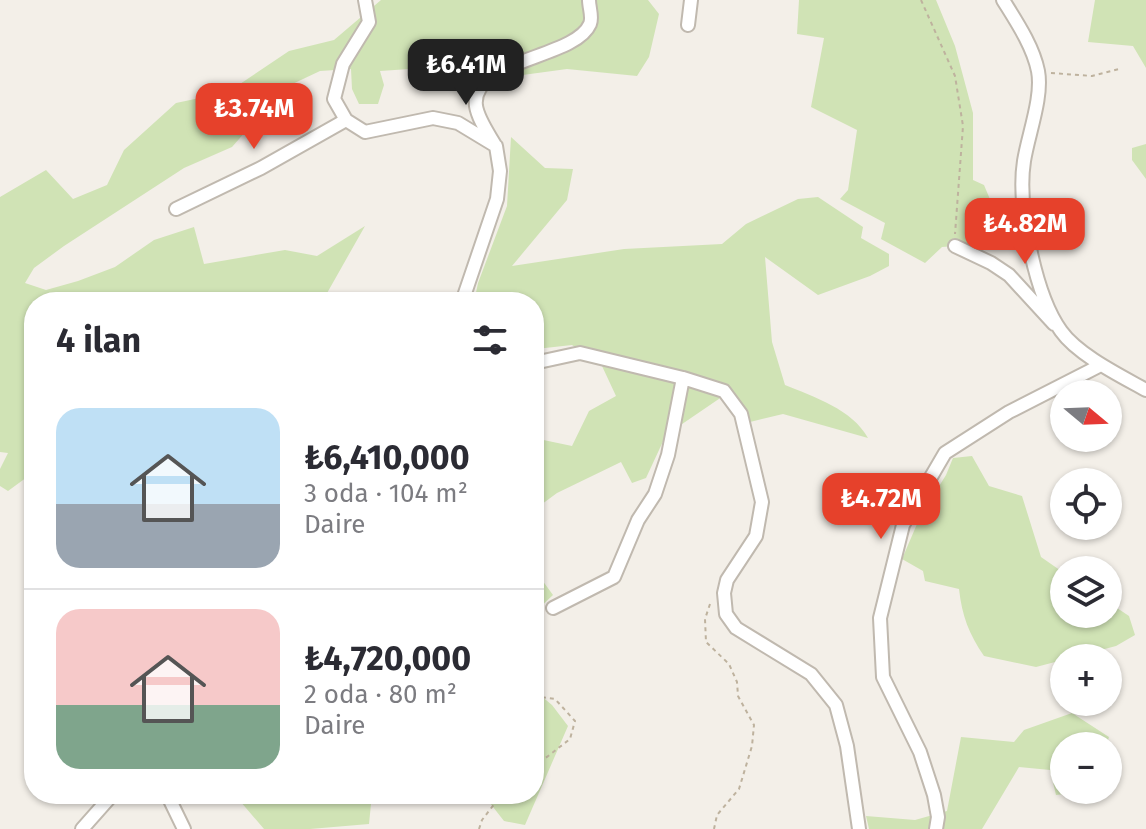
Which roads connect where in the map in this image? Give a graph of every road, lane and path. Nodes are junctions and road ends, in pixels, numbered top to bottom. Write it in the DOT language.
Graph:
graph roads {
  1 [pos="365,0"];
  2 [pos="589,0"];
  3 [pos="691,0"];
  4 [pos="921,0"];
  5 [pos="1003,0"];
  6 [pos="688,25"];
  7 [pos="1119,69"];
  8 [pos="1038,72"];
  9 [pos="346,120"];
  10 [pos="496,146"];
  11 [pos="176,209"];
  12 [pos="955,246"];
  13 [pos="465,292"];
  14 [pos="1061,332"];
  15 [pos="544,361"];
  16 [pos="1101,365"];
  17 [pos="683,378"];
  18 [pos="1146,390"];
  19 [pos="710,605"];
  20 [pos="553,608"];
  21 [pos="544,697"];
  22 [pos="544,759"];
  23 [pos="105,804"];
  24 [pos="172,804"];
  25 [pos="494,804"];
  26 [pos="85,828"];
  27 [pos="184,829"];
  28 [pos="479,829"];
  29 [pos="714,829"];
  30 [pos="859,829"];
  31 [pos="936,829"];
  1 -- 9 [label="street"];
  2 -- 10 [label="street"];
  3 -- 6 [label="street"];
  4 -- 12 [label="path"];
  5 -- 8 [label="street"];
  7 -- 8 [label="path"];
  8 -- 14 [label="street"];
  9 -- 10 [label="street"];
  9 -- 11 [label="street"];
  10 -- 13 [label="street"];
  12 -- 14 [label="street"];
  14 -- 16 [label="street"];
  15 -- 17 [label="street"];
  16 -- 18 [label="street"];
  16 -- 31 [label="street"];
  17 -- 20 [label="street"];
  17 -- 30 [label="street"];
  19 -- 29 [label="path"];
  21 -- 22 [label="path"];
  23 -- 26 [label="street"];
  24 -- 27 [label="street"];
  25 -- 28 [label="path"];
}
